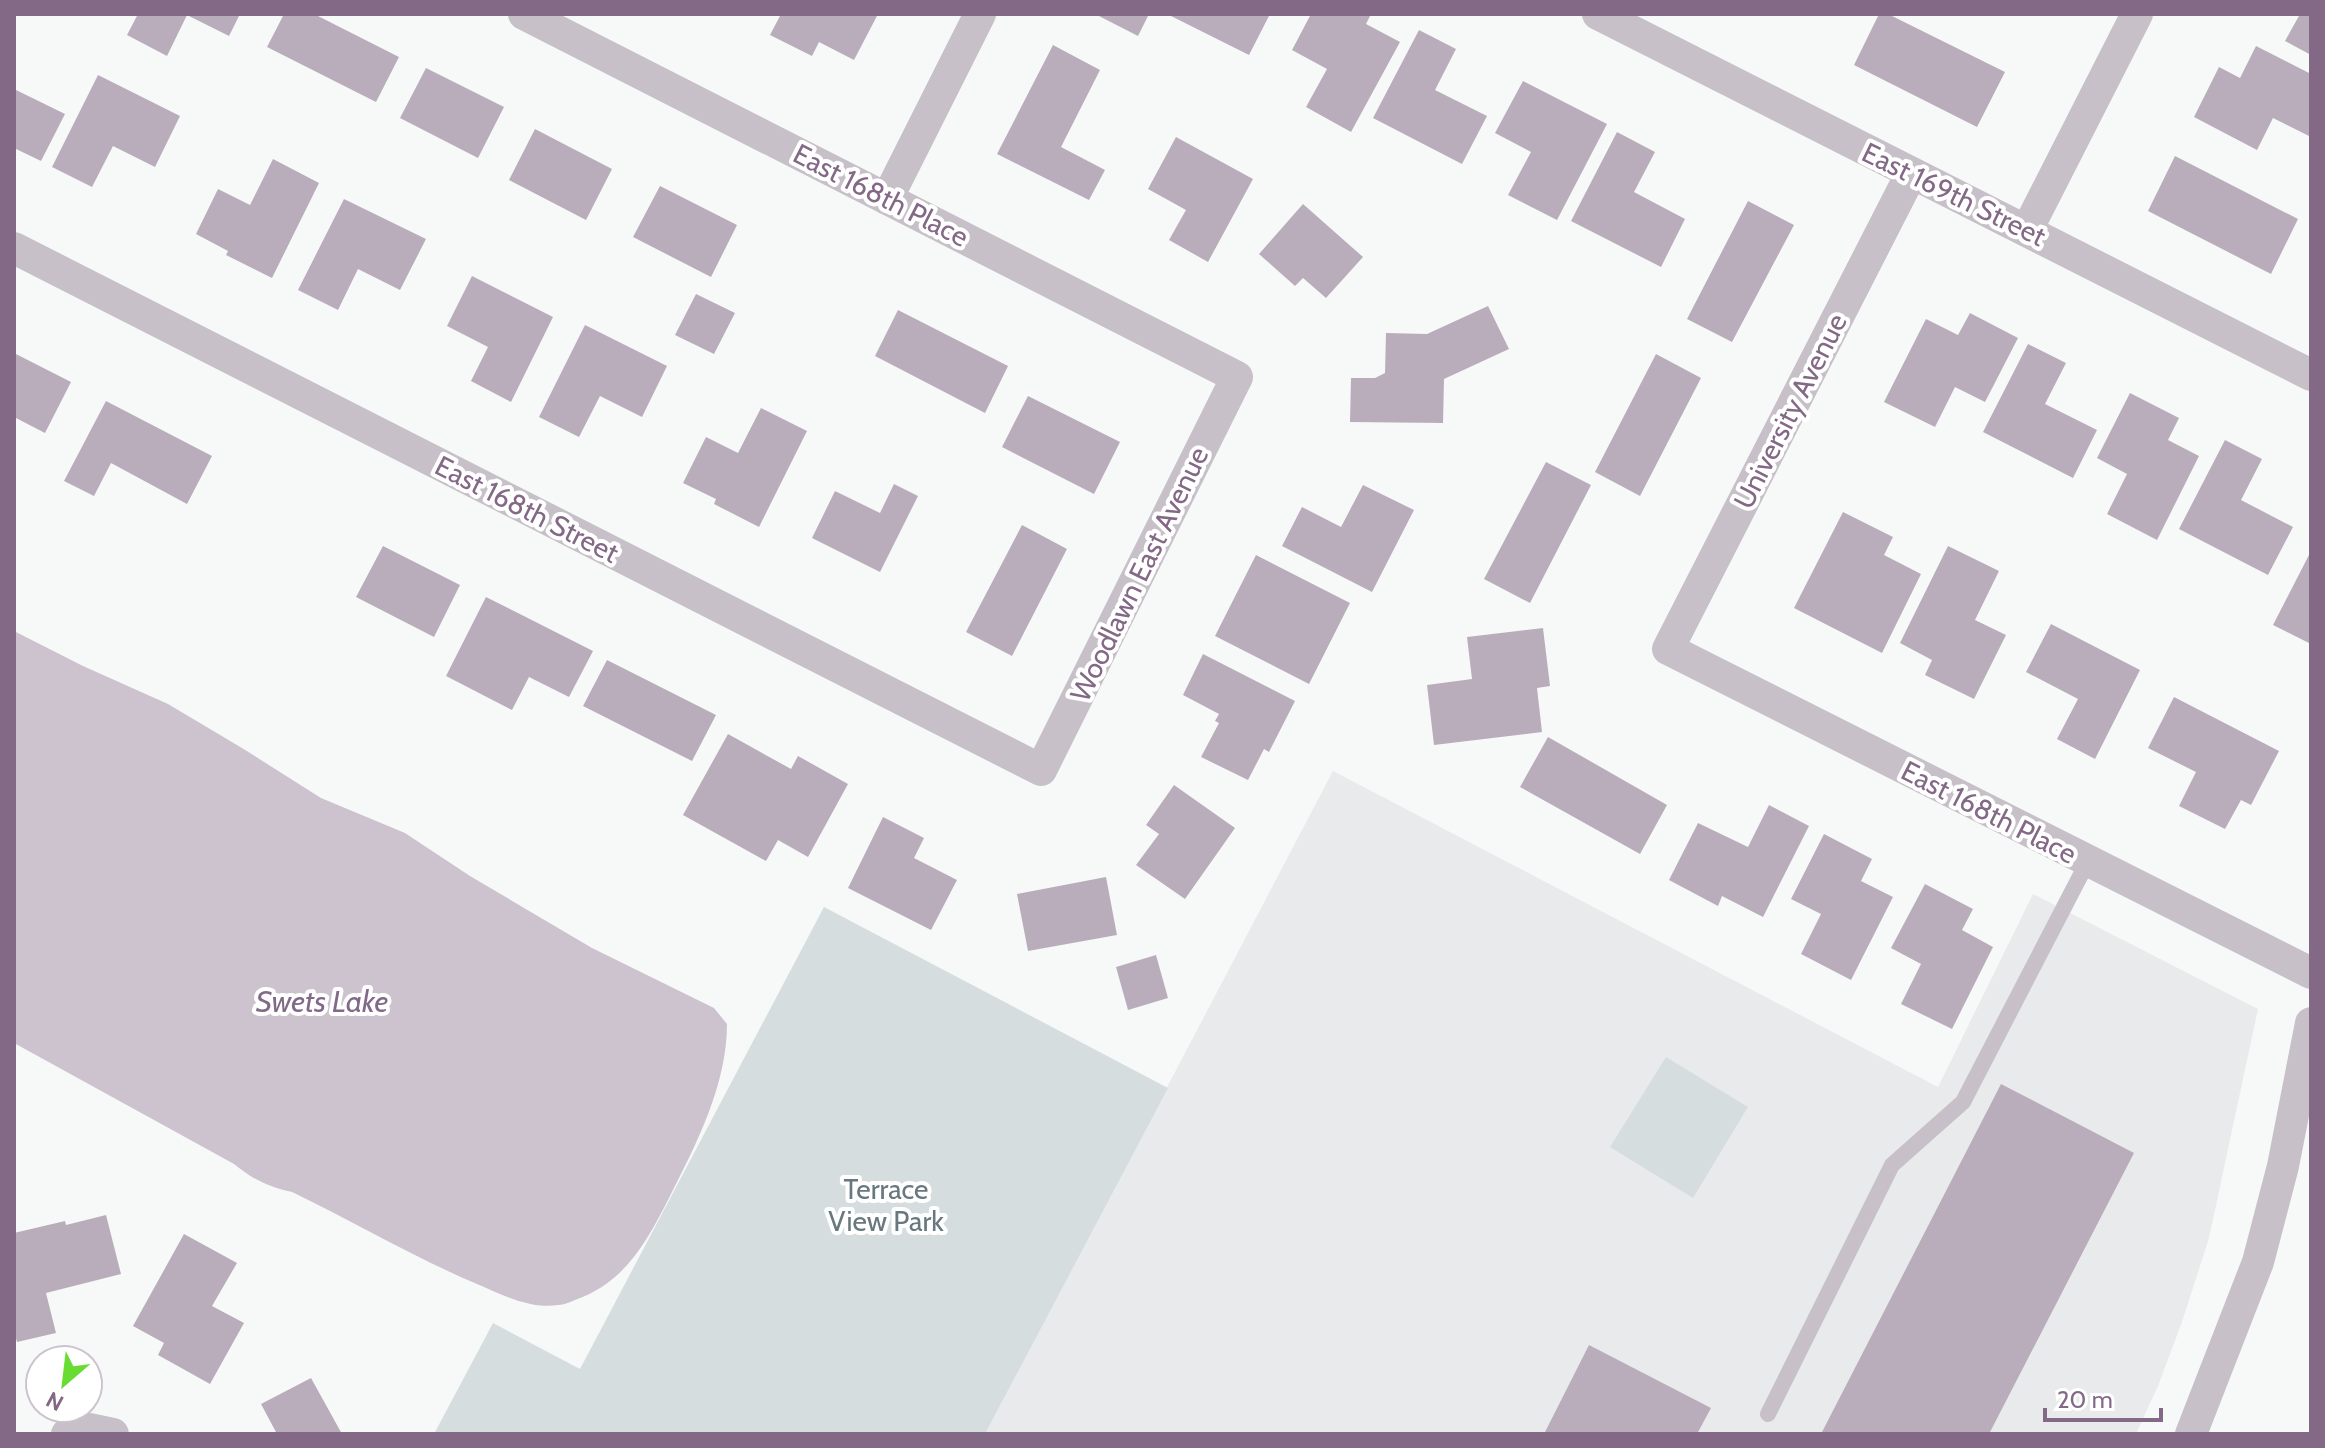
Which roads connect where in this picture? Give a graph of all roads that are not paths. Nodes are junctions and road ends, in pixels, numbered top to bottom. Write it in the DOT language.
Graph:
graph roads {
  1 [pos="524,14"];
  2 [pos="980,14"];
  3 [pos="1598,14"];
  4 [pos="2137,14"];
  5 [pos="1911,174"];
  6 [pos="887,199"];
  7 [pos="2027,230"];
  8 [pos="14,248"];
  9 [pos="2311,375"];
  10 [pos="1237,377"];
  11 [pos="1668,649"];
  12 [pos="1041,770"];
  13 [pos="2088,861"];
  14 [pos="2311,973"];
  15 [pos="2311,1023"];
  16 [pos="1768,1414"];
  17 [pos="67,1434"];
  18 [pos="113,1434"];
  19 [pos="2191,1434"];
  1 -- 6 [label="street, East 168th Place"];
  2 -- 6 [label="street"];
  3 -- 5 [label="street, East 169th Street"];
  4 -- 7 [label="street"];
  5 -- 7 [label="street, East 169th Street"];
  5 -- 11 [label="street, University Avenue"];
  6 -- 10 [label="street, East 168th Place"];
  7 -- 9 [label="street, East 169th Street"];
  8 -- 12 [label="street, East 168th Street"];
  10 -- 12 [label="street, Woodlawn East Avenue"];
  11 -- 13 [label="street, East 168th Place"];
  13 -- 14 [label="street, East 168th Place"];
  13 -- 16 [label="lane"];
  15 -- 19 [label="street"];
  17 -- 18 [label="street"];
}
